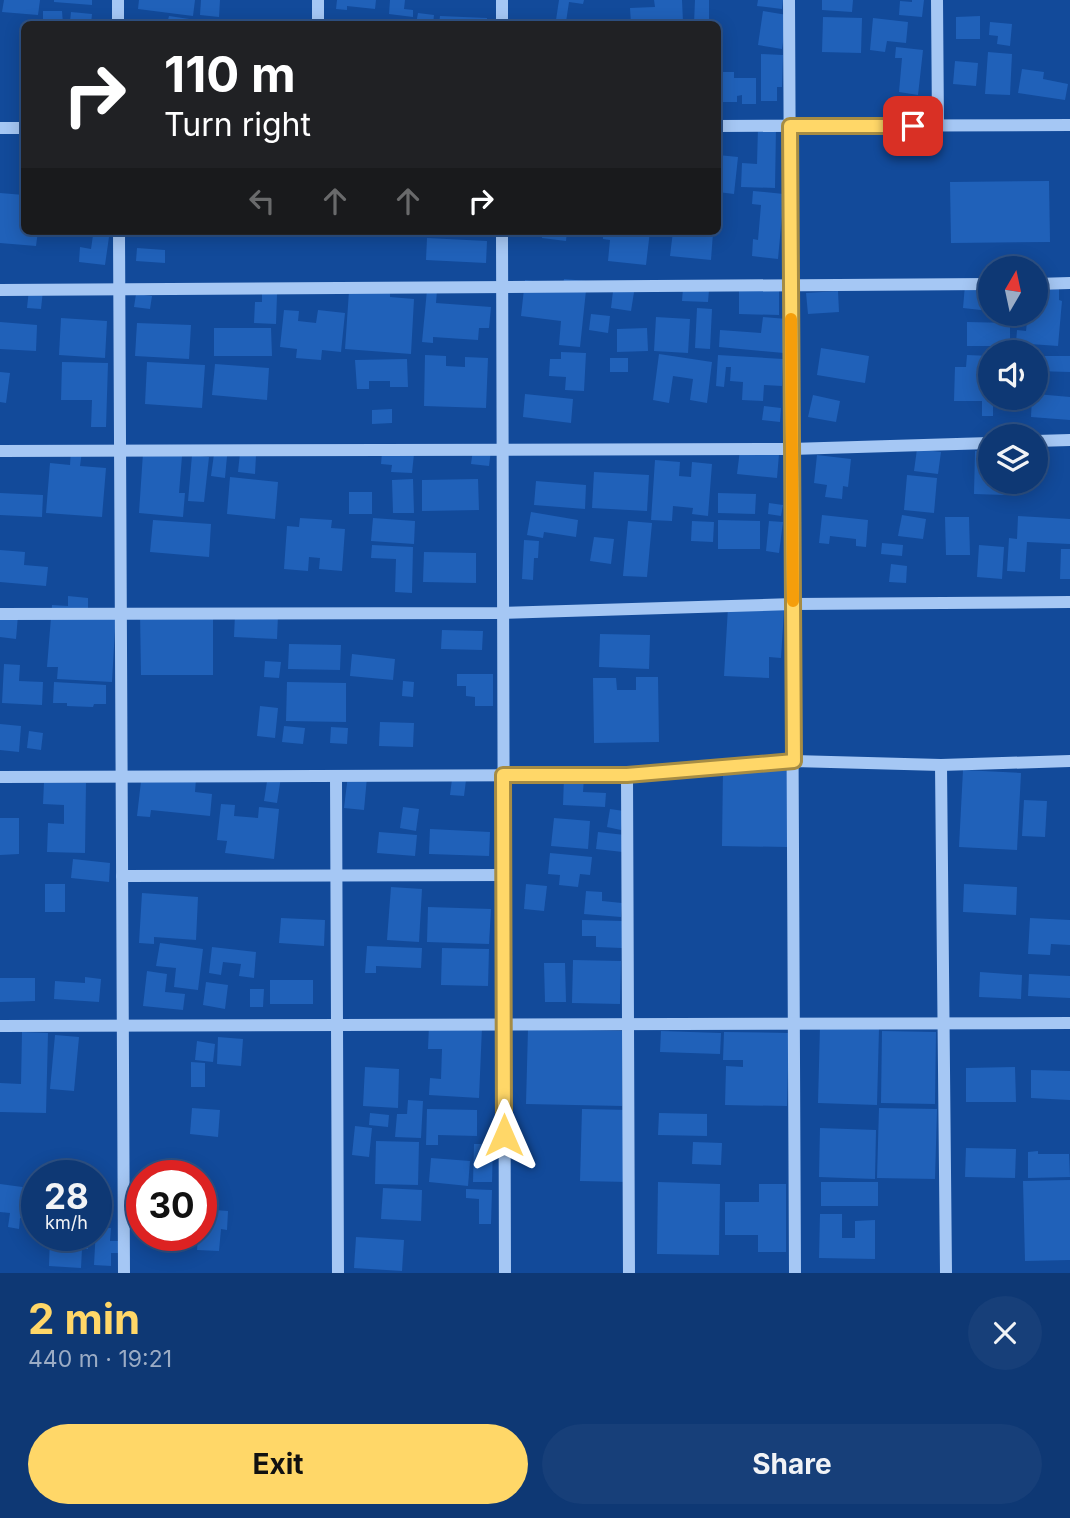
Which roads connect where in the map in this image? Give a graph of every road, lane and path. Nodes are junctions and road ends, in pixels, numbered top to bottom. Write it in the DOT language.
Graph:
graph roads {
  1 [pos="118,0"];
  2 [pos="318,0"];
  3 [pos="502,0"];
  4 [pos="789,0"];
  5 [pos="937,0"];
  6 [pos="118,21"];
  7 [pos="318,21"];
  8 [pos="502,21"];
  9 [pos="1070,125"];
  10 [pos="721,126"];
  11 [pos="790,126"];
  12 [pos="938,126"];
  13 [pos="0,128"];
  14 [pos="21,128"];
  15 [pos="119,235"];
  16 [pos="502,235"];
  17 [pos="1070,283"];
  18 [pos="978,284"];
  19 [pos="1048,284"];
  20 [pos="790,285"];
  21 [pos="502,287"];
  22 [pos="0,290"];
  23 [pos="120,290"];
  24 [pos="1070,440"];
  25 [pos="1048,441"];
  26 [pos="978,443"];
  27 [pos="791,449"];
  28 [pos="503,450"];
  29 [pos="0,451"];
  30 [pos="120,451"];
  31 [pos="1070,602"];
  32 [pos="793,604"];
  33 [pos="503,613"];
  34 [pos="0,614"];
  35 [pos="121,614"];
  36 [pos="794,761"];
  37 [pos="1070,761"];
  38 [pos="941,765"];
  39 [pos="503,775"];
  40 [pos="627,775"];
  41 [pos="336,776"];
  42 [pos="0,777"];
  43 [pos="122,777"];
  44 [pos="504,875"];
  45 [pos="122,876"];
  46 [pos="336,876"];
  47 [pos="944,1023"];
  48 [pos="1070,1023"];
  49 [pos="504,1024"];
  50 [pos="628,1024"];
  51 [pos="794,1024"];
  52 [pos="337,1025"];
  53 [pos="0,1026"];
  54 [pos="123,1026"];
  55 [pos="124,1273"];
  56 [pos="338,1273"];
  57 [pos="505,1273"];
  58 [pos="629,1273"];
  59 [pos="795,1273"];
  60 [pos="946,1273"];
  1 -- 6 [label="street"];
  2 -- 7 [label="street"];
  3 -- 8 [label="street"];
  4 -- 11 [label="street"];
  5 -- 12 [label="street"];
  9 -- 12 [label="street"];
  10 -- 11 [label="street"];
  11 -- 12 [label="street"];
  11 -- 20 [label="street"];
  13 -- 14 [label="street"];
  15 -- 23 [label="street"];
  16 -- 21 [label="street"];
  17 -- 19 [label="street"];
  18 -- 20 [label="street"];
  20 -- 21 [label="street"];
  20 -- 27 [label="street"];
  21 -- 23 [label="street"];
  21 -- 28 [label="street"];
  22 -- 23 [label="street"];
  23 -- 30 [label="street"];
  24 -- 25 [label="street"];
  26 -- 27 [label="street"];
  27 -- 28 [label="street"];
  27 -- 32 [label="street"];
  28 -- 30 [label="street"];
  28 -- 33 [label="street"];
  29 -- 30 [label="street"];
  30 -- 35 [label="street"];
  31 -- 32 [label="street"];
  32 -- 33 [label="street"];
  32 -- 36 [label="street"];
  33 -- 35 [label="street"];
  33 -- 39 [label="street"];
  34 -- 35 [label="street"];
  35 -- 43 [label="street"];
  36 -- 38 [label="street"];
  36 -- 40 [label="street"];
  36 -- 51 [label="street"];
  37 -- 38 [label="street"];
  38 -- 47 [label="street"];
  39 -- 40 [label="street"];
  39 -- 41 [label="street"];
  39 -- 44 [label="street"];
  40 -- 50 [label="street"];
  41 -- 43 [label="street"];
  41 -- 46 [label="street"];
  42 -- 43 [label="street"];
  43 -- 45 [label="street"];
  44 -- 46 [label="street"];
  44 -- 49 [label="street"];
  45 -- 46 [label="street"];
  45 -- 54 [label="street"];
  46 -- 52 [label="street"];
  47 -- 48 [label="street"];
  47 -- 51 [label="street"];
  47 -- 60 [label="street"];
  49 -- 50 [label="street"];
  49 -- 52 [label="street"];
  49 -- 57 [label="street"];
  50 -- 51 [label="street"];
  50 -- 58 [label="street"];
  51 -- 59 [label="street"];
  52 -- 54 [label="street"];
  52 -- 56 [label="street"];
  53 -- 54 [label="street"];
  54 -- 55 [label="street"];
}
